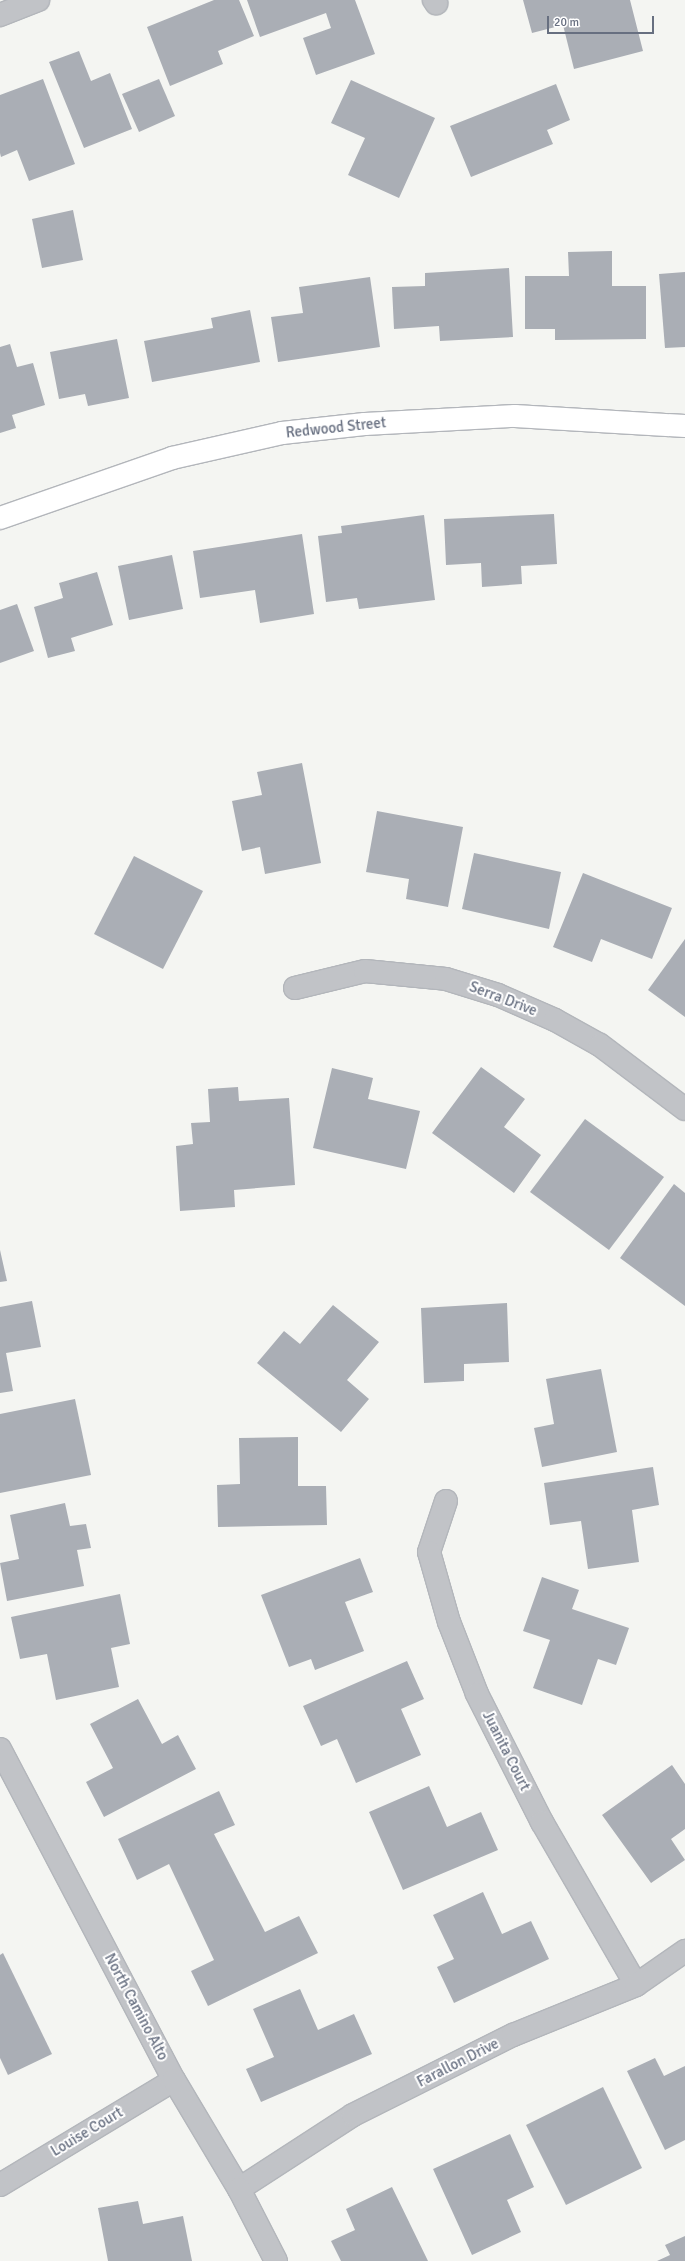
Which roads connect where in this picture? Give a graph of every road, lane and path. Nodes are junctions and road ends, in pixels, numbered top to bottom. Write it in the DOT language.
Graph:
graph roads {
  1 [pos="38,0"];
  2 [pos="0,15"];
  3 [pos="685,426"];
  4 [pos="0,518"];
  5 [pos="295,988"];
  6 [pos="685,1109"];
  7 [pos="446,1501"];
  8 [pos="0,1749"];
  9 [pos="685,1951"];
  10 [pos="636,1985"];
  11 [pos="174,2080"];
  12 [pos="0,2184"];
  13 [pos="239,2189"];
  14 [pos="276,2261"];
  1 -- 2 [label="street"];
  3 -- 4 [label="main road, Redwood Street"];
  5 -- 6 [label="street, Serra Drive"];
  7 -- 10 [label="street, Juanita Court"];
  8 -- 11 [label="street, North Camino Alto"];
  9 -- 10 [label="street, Farallon Drive"];
  10 -- 13 [label="street, Farallon Drive"];
  11 -- 12 [label="street, Louise Court"];
  11 -- 13 [label="street, North Camino Alto"];
  13 -- 14 [label="street, North Camino Alto"];
}
